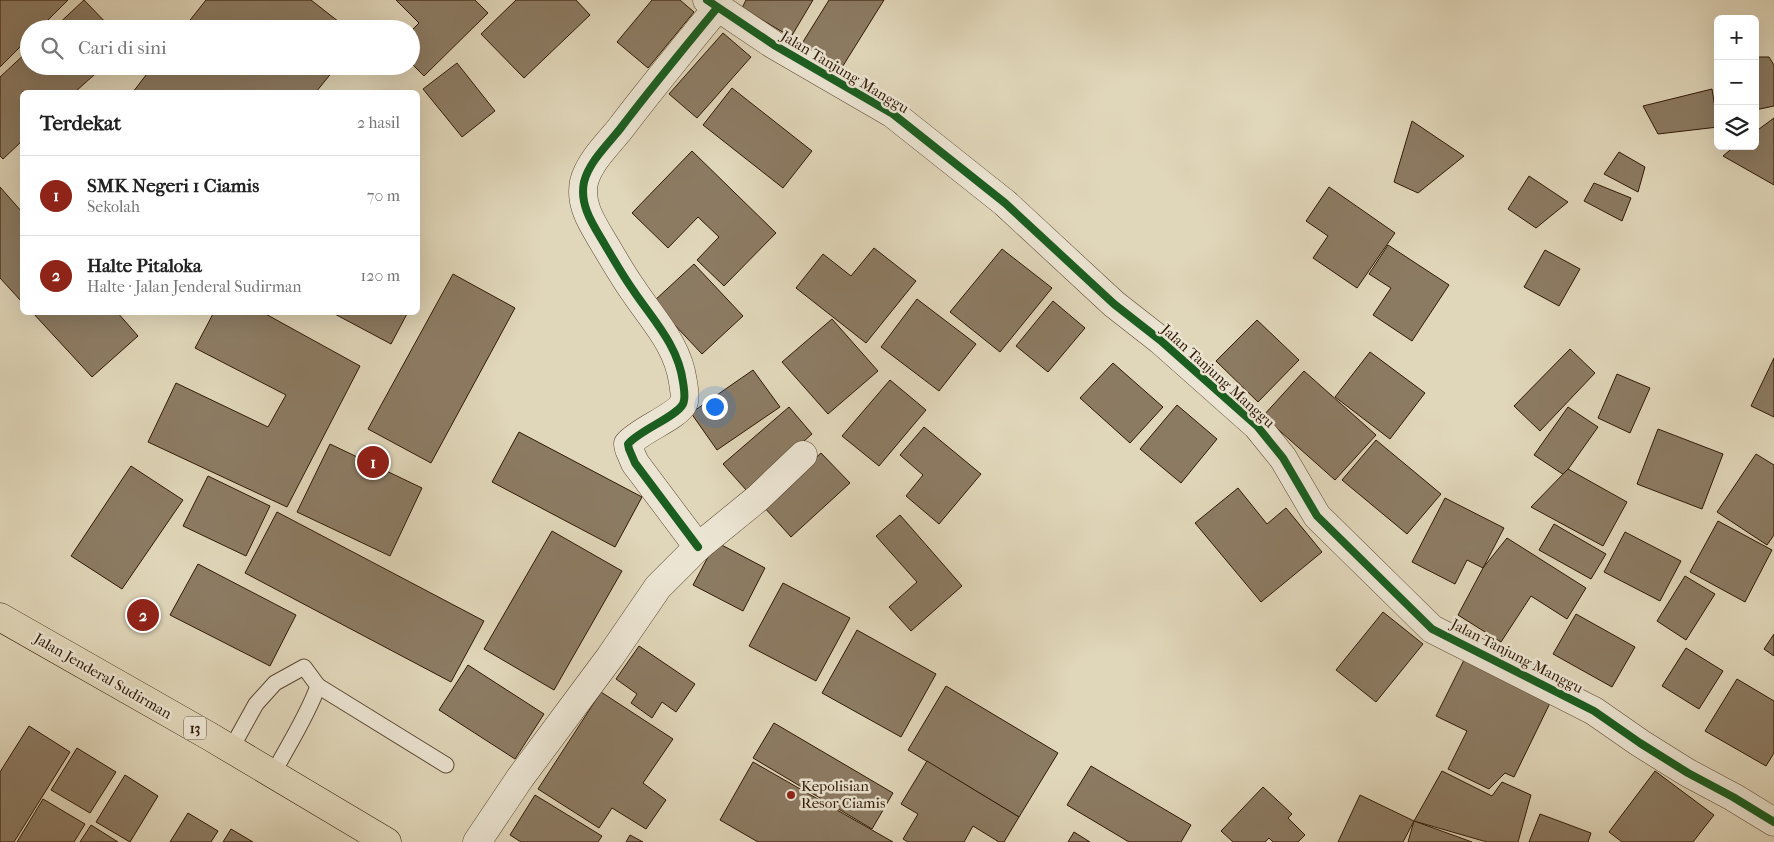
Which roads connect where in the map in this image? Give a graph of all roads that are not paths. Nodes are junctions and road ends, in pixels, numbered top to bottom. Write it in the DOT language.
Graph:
graph roads {
  1 [pos="712,4"];
  2 [pos="803,455"];
  3 [pos="698,548"];
  4 [pos="0,617"];
  5 [pos="318,686"];
  6 [pos="231,749"];
  7 [pos="446,765"];
  8 [pos="273,774"];
  9 [pos="1774,822"];
  10 [pos="387,842"];
  11 [pos="477,842"];
  1 -- 3 [label="street"];
  1 -- 9 [label="street, Jalan Tanjung Manggu"];
  2 -- 3 [label="street"];
  3 -- 11 [label="street"];
  4 -- 6 [label="highway, Jalan Jenderal Sudirman / 13"];
  5 -- 6 [label="lane"];
  5 -- 7 [label="lane"];
  5 -- 8 [label="lane"];
  6 -- 8 [label="highway, Jalan Jenderal Sudirman / 13"];
  8 -- 10 [label="highway, Jalan Jenderal Sudirman / 13"];
}
